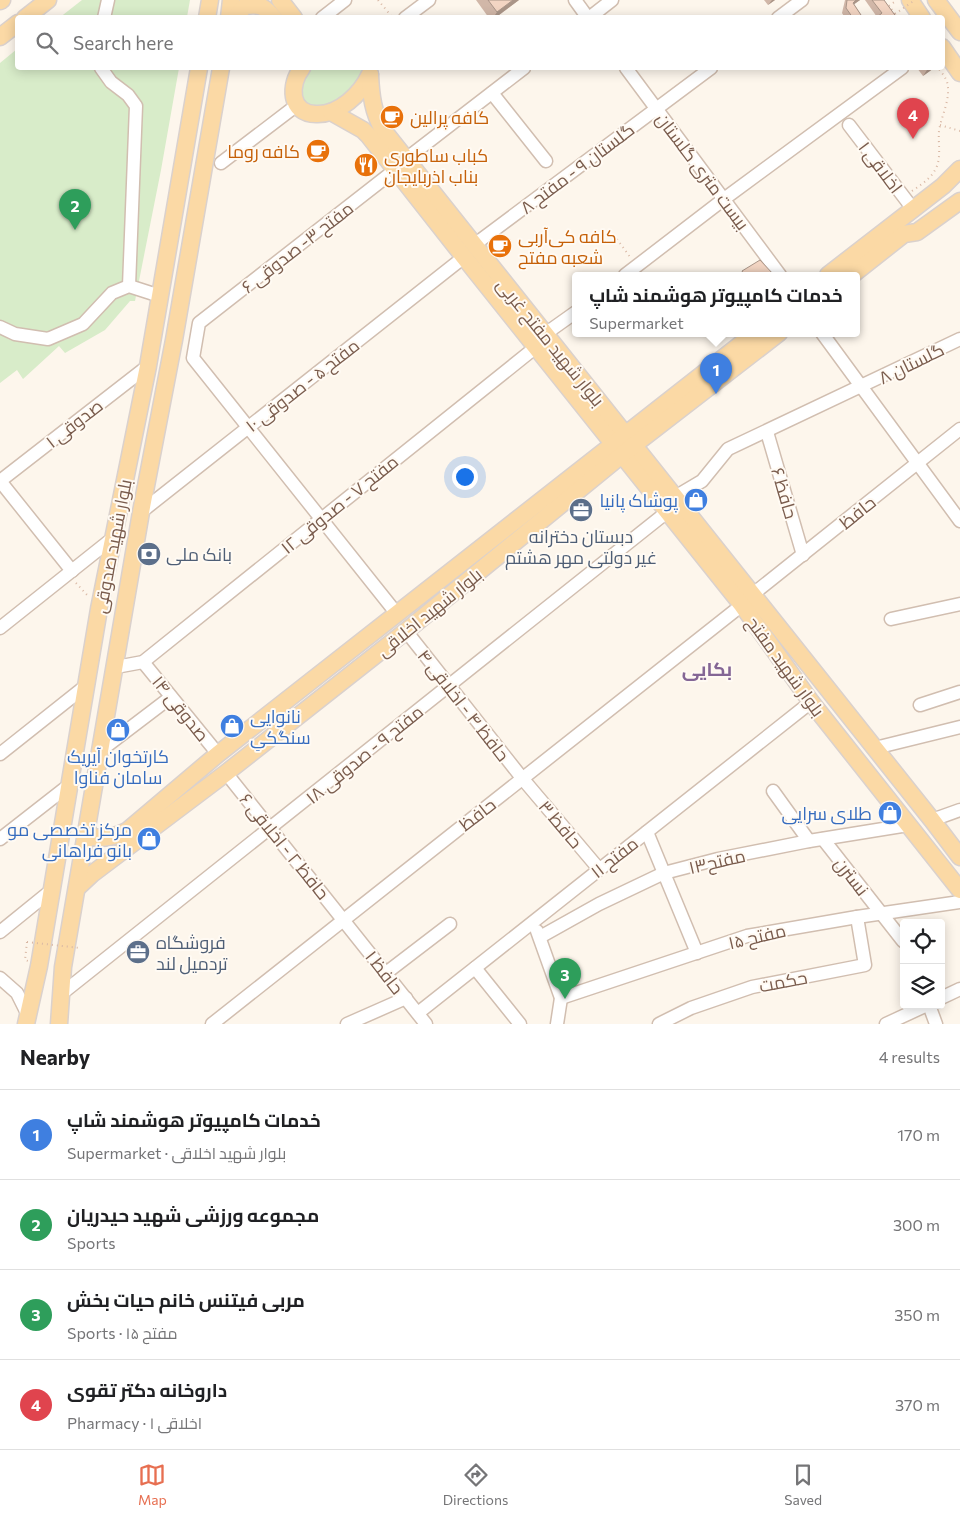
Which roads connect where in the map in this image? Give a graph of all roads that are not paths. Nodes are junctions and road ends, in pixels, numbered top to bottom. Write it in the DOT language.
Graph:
graph roads {
  1 [pos="48,0"];
  2 [pos="108,0"];
  3 [pos="210,0"];
  4 [pos="231,0"];
  5 [pos="280,0"];
  6 [pos="345,0"];
  7 [pos="428,0"];
  8 [pos="575,0"];
  9 [pos="612,0"];
  10 [pos="802,0"];
  11 [pos="910,0"];
  12 [pos="936,0"];
  13 [pos="29,15"];
  14 [pos="105,15"];
  15 [pos="208,15"];
  16 [pos="229,15"];
  17 [pos="238,15"];
  18 [pos="271,15"];
  19 [pos="292,15"];
  20 [pos="326,15"];
  21 [pos="409,15"];
  22 [pos="587,15"];
  23 [pos="593,15"];
  24 [pos="782,15"];
  25 [pos="920,15"];
  26 [pos="15,25"];
  27 [pos="959,30"];
  28 [pos="0,37"];
  29 [pos="945,51"];
  30 [pos="102,70"];
  31 [pos="199,70"];
  32 [pos="221,70"];
  33 [pos="300,70"];
  34 [pos="521,70"];
  35 [pos="628,70"];
  36 [pos="708,70"];
  37 [pos="899,70"];
  38 [pos="370,71"];
  39 [pos="960,73"];
  40 [pos="492,93"];
  41 [pos="297,105"];
  42 [pos="656,108"];
  43 [pos="331,112"];
  44 [pos="850,125"];
  45 [pos="546,161"];
  46 [pos="221,163"];
  47 [pos="400,164"];
  48 [pos="960,168"];
  49 [pos="724,200"];
  50 [pos="960,200"];
  51 [pos="909,203"];
  52 [pos="469,251"];
  53 [pos="629,272"];
  54 [pos="778,272"];
  55 [pos="831,272"];
  56 [pos="856,272"];
  57 [pos="129,286"];
  58 [pos="160,296"];
  59 [pos="572,315"];
  60 [pos="0,327"];
  61 [pos="749,337"];
  62 [pos="773,337"];
  63 [pos="825,337"];
  64 [pos="960,339"];
  65 [pos="541,341"];
  66 [pos="148,366"];
  67 [pos="862,387"];
  68 [pos="248,428"];
  69 [pos="960,429"];
  70 [pos="767,432"];
  71 [pos="623,444"];
  72 [pos="918,463"];
  73 [pos="641,467"];
  74 [pos="0,481"];
  75 [pos="675,497"];
  76 [pos="141,512"];
  77 [pos="667,512"];
  78 [pos="320,518"];
  79 [pos="960,521"];
  80 [pos="113,538"];
  81 [pos="803,555"];
  82 [pos="70,572"];
  83 [pos="747,600"];
  84 [pos="960,604"];
  85 [pos="397,614"];
  86 [pos="890,619"];
  87 [pos="0,628"];
  88 [pos="406,631"];
  89 [pos="143,662"];
  90 [pos="116,667"];
  91 [pos="87,685"];
  92 [pos="449,686"];
  93 [pos="960,692"];
  94 [pos="171,697"];
  95 [pos="811,702"];
  96 [pos="920,705"];
  97 [pos="960,727"];
  98 [pos="875,748"];
  99 [pos="100,750"];
  100 [pos="0,754"];
  101 [pos="218,754"];
  102 [pos="226,773"];
  103 [pos="522,778"];
  104 [pos="68,786"];
  105 [pos="773,791"];
  106 [pos="960,810"];
  107 [pos="932,820"];
  108 [pos="908,825"];
  109 [pos="271,828"];
  110 [pos="87,830"];
  111 [pos="646,832"];
  112 [pos="0,839"];
  113 [pos="823,839"];
  114 [pos="809,841"];
  115 [pos="120,843"];
  116 [pos="960,856"];
  117 [pos="599,869"];
  118 [pos="664,873"];
  119 [pos="77,888"];
  120 [pos="53,889"];
  121 [pos="960,890"];
  122 [pos="960,902"];
  123 [pos="882,913"];
  124 [pos="857,917"];
  125 [pos="344,919"];
  126 [pos="533,921"];
  127 [pos="450,924"];
  128 [pos="0,932"];
  129 [pos="540,937"];
  130 [pos="900,937"];
  131 [pos="697,953"];
  132 [pos="475,968"];
  133 [pos="386,973"];
  134 [pos="0,978"];
  135 [pos="960,989"];
  136 [pos="60,995"];
  137 [pos="945,996"];
  138 [pos="406,998"];
  139 [pos="561,998"];
  140 [pos="919,1009"];
  141 [pos="930,1009"];
  142 [pos="418,1013"];
  143 [pos="27,1018"];
  144 [pos="58,1023"];
  145 [pos="212,1024"];
  146 [pos="347,1024"];
  147 [pos="426,1024"];
  148 [pos="520,1024"];
  149 [pos="557,1024"];
  150 [pos="659,1024"];
  151 [pos="886,1024"];
  152 [pos="936,1024"];
  1 -- 13 [label="main road"];
  2 -- 14 [label="street"];
  3 -- 15 [label="main road"];
  4 -- 16 [label="main road"];
  5 -- 19 [label="main road"];
  6 -- 20 [label="street"];
  7 -- 21 [label="street"];
  8 -- 22 [label="street"];
  9 -- 23 [label="street"];
  10 -- 24 [label="street"];
  11 -- 25 [label="main road"];
  12 -- 27 [label="main road"];
  17 -- 18 [label="main road"];
  26 -- 28 [label="main road"];
  29 -- 39 [label="main road"];
  30 -- 57 [label="street"];
  31 -- 58 [label="main road, بلوار شهید صدوقی"];
  32 -- 76 [label="main road, بلوار شهید صدوقی"];
  33 -- 41 [label="main road"];
  34 -- 40 [label="street, مفتح ۳- صدوقی ۶"];
  35 -- 42 [label="street, بیست متری گلستان"];
  36 -- 42 [label="street, گلستان ۹ - مفتح ۸"];
  37 -- 49 [label="street"];
  38 -- 43 [label="main road"];
  38 -- 47 [label="main road, بلوار شهید مفتح غربی"];
  40 -- 45 [label="street"];
  40 -- 47 [label="street, مفتح ۳- صدوقی ۶"];
  41 -- 43 [label="main road"];
  41 -- 46 [label="street"];
  42 -- 49 [label="street, بیست متری گلستان"];
  42 -- 52 [label="street, گلستان ۹ - مفتح ۸"];
  43 -- 47 [label="main road, بلوار شهید مفتح غربی"];
  44 -- 51 [label="street, اخلاقی ۱"];
  47 -- 52 [label="main road, بلوار شهید مفتح غربی"];
  47 -- 68 [label="street, مفتح ۳- صدوقی ۶"];
  48 -- 51 [label="main road"];
  49 -- 53 [label="street"];
  49 -- 54 [label="street, بیست متری گلستان"];
  50 -- 56 [label="main road"];
  51 -- 55 [label="main road"];
  52 -- 65 [label="main road, بلوار شهید مفتح غربی"];
  52 -- 68 [label="street, مفتح ۵ - صدوقی ۱۰"];
  57 -- 58 [label="street"];
  57 -- 60 [label="street"];
  58 -- 66 [label="main road, بلوار شهید صدوقی"];
  59 -- 65 [label="street, مفتح ۷ - صدوقی ۱۲"];
  61 -- 71 [label="main road, بلوار شهید اخلاقی"];
  62 -- 71 [label="main road, بلوار شهید اخلاقی"];
  63 -- 67 [label="street"];
  64 -- 67 [label="street, گلستان ۸"];
  65 -- 71 [label="main road, بلوار شهید مفتح غربی"];
  65 -- 78 [label="street, مفتح ۷ - صدوقی ۱۲"];
  66 -- 74 [label="street, صدوقی ۱"];
  66 -- 80 [label="main road, بلوار شهید صدوقی"];
  67 -- 70 [label="street, گلستان ۸"];
  67 -- 72 [label="street"];
  68 -- 76 [label="street, مفتح ۵ - صدوقی ۱۰"];
  68 -- 78 [label="street"];
  69 -- 72 [label="street, حافظ"];
  70 -- 75 [label="street, گلستان ۸"];
  70 -- 81 [label="street, حافظ ۶"];
  71 -- 73 [label="main road, بلوار شهید مفتح"];
  71 -- 85 [label="main road, بلوار شهید اخلاقی"];
  71 -- 88 [label="main road, بلوار شهید اخلاقی"];
  72 -- 79 [label="street"];
  72 -- 81 [label="street, حافظ"];
  73 -- 75 [label="main road, بلوار شهید مفتح"];
  73 -- 77 [label="main road, بلوار شهید مفتح"];
  74 -- 82 [label="street"];
  75 -- 83 [label="main road, بلوار شهید مفتح"];
  76 -- 90 [label="main road, بلوار شهید صدوقی"];
  77 -- 83 [label="main road, بلوار شهید مفتح"];
  77 -- 92 [label="street, مفتح ۹ - صدوقی ۱۸"];
  78 -- 85 [label="street"];
  78 -- 89 [label="street, مفتح ۷ - صدوقی ۱۲"];
  80 -- 82 [label="street"];
  80 -- 91 [label="main road, بلوار شهید صدوقی"];
  81 -- 83 [label="street, حافظ"];
  82 -- 87 [label="street"];
  83 -- 95 [label="main road, بلوار شهید مفتح"];
  83 -- 98 [label="main road, بلوار شهید مفتح"];
  83 -- 103 [label="street, حافظ"];
  84 -- 86 [label="street"];
  85 -- 101 [label="main road, بلوار شهید اخلاقی"];
  88 -- 92 [label="street, حافظ ۴ - اخلاقی ۴"];
  88 -- 102 [label="main road, بلوار شهید اخلاقی"];
  89 -- 90 [label="street"];
  89 -- 94 [label="street, صدوقی ۱۴"];
  90 -- 99 [label="main road, بلوار شهید صدوقی"];
  91 -- 100 [label="street"];
  91 -- 104 [label="main road, بلوار شهید صدوقی"];
  92 -- 103 [label="street, حافظ ۴ - اخلاقی ۴"];
  92 -- 109 [label="street, مفتح ۹ - صدوقی ۱۸"];
  93 -- 96 [label="street"];
  94 -- 99 [label="street"];
  94 -- 101 [label="street, صدوقی ۱۴"];
  95 -- 108 [label="main road, بلوار شهید مفتح"];
  95 -- 111 [label="street, مفتح ۱۱"];
  97 -- 98 [label="street"];
  98 -- 107 [label="main road, بلوار شهید مفتح"];
  99 -- 110 [label="main road, بلوار شهید صدوقی"];
  101 -- 115 [label="main road, بلوار شهید اخلاقی"];
  102 -- 109 [label="street, حافظ ۲ - اخلاقی ۶"];
  102 -- 115 [label="main road, بلوار شهید اخلاقی"];
  103 -- 117 [label="street, حافظ ۳"];
  103 -- 125 [label="street, حافظ"];
  104 -- 112 [label="street"];
  104 -- 120 [label="main road, بلوار شهید صدوقی"];
  105 -- 114 [label="street"];
  106 -- 107 [label="street"];
  107 -- 116 [label="main road, بلوار شهید مفتح"];
  108 -- 113 [label="street, مفتح۱۳"];
  108 -- 121 [label="main road, بلوار شهید مفتح"];
  109 -- 125 [label="street, حافظ ۲ - اخلاقی ۶"];
  109 -- 136 [label="street, مفتح ۹ - صدوقی ۱۸"];
  110 -- 115 [label="main road"];
  110 -- 119 [label="main road, بلوار شهید صدوقی"];
  111 -- 117 [label="street, مفتح ۱۱"];
  111 -- 118 [label="street"];
  113 -- 114 [label="street, مفتح۱۳"];
  113 -- 123 [label="street, نسترن"];
  114 -- 118 [label="street, مفتح۱۳"];
  115 -- 119 [label="main road, بلوار شهید اخلاقی"];
  117 -- 126 [label="street, مفتح ۱۱"];
  118 -- 129 [label="street, مفتح۱۳"];
  118 -- 131 [label="street"];
  119 -- 136 [label="main road, بلوار شهید صدوقی"];
  120 -- 128 [label="street"];
  120 -- 143 [label="main road, بلوار شهید صدوقی"];
  122 -- 123 [label="street, مفتح ۱۵"];
  123 -- 124 [label="street, مفتح ۱۵"];
  123 -- 130 [label="street, نسترن"];
  124 -- 131 [label="street, مفتح ۱۵"];
  124 -- 150 [label="street, حکمت"];
  125 -- 133 [label="street, حافظ ۱"];
  125 -- 145 [label="street, حافظ"];
  126 -- 129 [label="street"];
  126 -- 132 [label="street, مفتح ۱۱"];
  127 -- 133 [label="street"];
  129 -- 139 [label="street"];
  131 -- 139 [label="street, مفتح ۱۵"];
  132 -- 142 [label="street, مفتح ۱۱"];
  132 -- 148 [label="street"];
  133 -- 138 [label="street, حافظ ۱"];
  134 -- 143 [label="street"];
  135 -- 137 [label="street"];
  136 -- 144 [label="main road, بلوار شهید صدوقی"];
  138 -- 142 [label="street, حافظ ۱"];
  138 -- 146 [label="street"];
  139 -- 149 [label="street"];
  140 -- 151 [label="street"];
  141 -- 152 [label="street"];
  142 -- 147 [label="street, حافظ ۱"];
}
